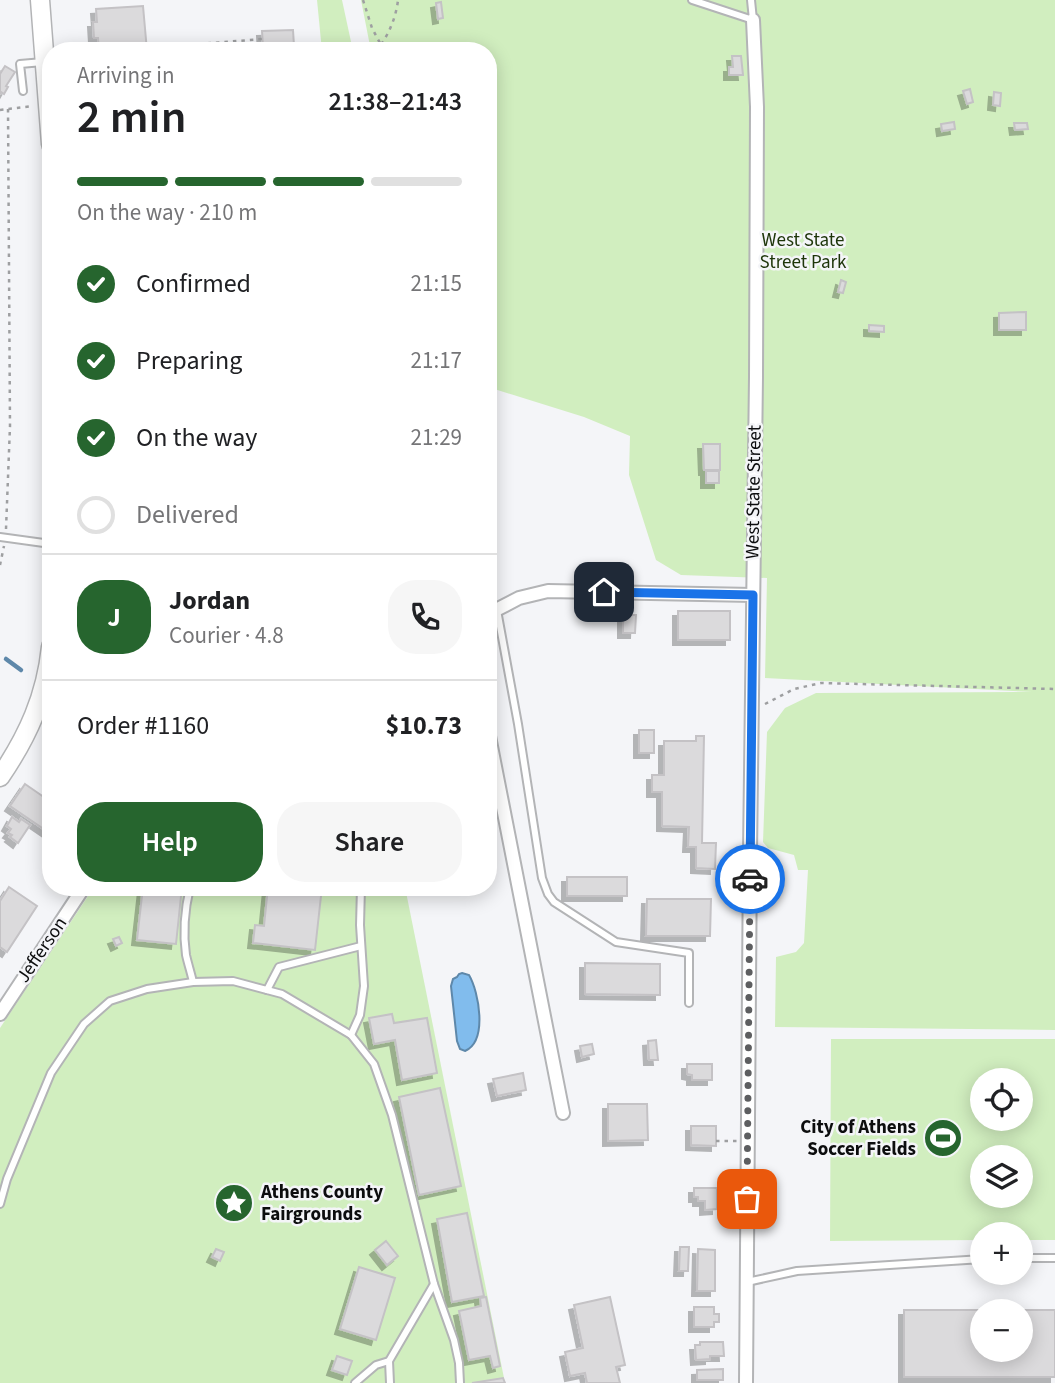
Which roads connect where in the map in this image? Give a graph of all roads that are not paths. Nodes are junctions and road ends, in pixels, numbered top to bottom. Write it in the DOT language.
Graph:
graph roads {
  1 [pos="40,0"];
  2 [pos="692,0"];
  3 [pos="751,0"];
  4 [pos="754,20"];
  5 [pos="43,42"];
  6 [pos="42,62"];
  7 [pos="23,91"];
  8 [pos="3,537"];
  9 [pos="42,543"];
  10 [pos="753,595"];
  11 [pos="497,609"];
  12 [pos="497,633"];
  13 [pos="42,708"];
  14 [pos="0,777"];
  15 [pos="497,777"];
  16 [pos="78,896"];
  17 [pos="188,896"];
  18 [pos="361,896"];
  19 [pos="361,946"];
  20 [pos="194,982"];
  21 [pos="267,990"];
  22 [pos="689,1003"];
  23 [pos="0,1014"];
  24 [pos="351,1035"];
  25 [pos="563,1113"];
  26 [pos="3,1179"];
  27 [pos="0,1204"];
  28 [pos="1033,1258"];
  29 [pos="1055,1258"];
  30 [pos="970,1260"];
  31 [pos="747,1282"];
  32 [pos="433,1283"];
  33 [pos="389,1361"];
  34 [pos="355,1383"];
  35 [pos="390,1383"];
  36 [pos="460,1383"];
  37 [pos="746,1383"];
  1 -- 5 [label="main road"];
  2 -- 4 [label="lane"];
  3 -- 4 [label="lane"];
  4 -- 10 [label="street, West State Street"];
  6 -- 7 [label="lane"];
  8 -- 9 [label="lane"];
  10 -- 11 [label="street"];
  10 -- 31 [label="street, West State Street"];
  12 -- 22 [label="lane"];
  13 -- 14 [label="main road"];
  15 -- 25 [label="street"];
  16 -- 23 [label="street, Jefferson"];
  17 -- 20 [label="lane"];
  18 -- 19 [label="lane"];
  19 -- 21 [label="lane"];
  19 -- 24 [label="lane"];
  20 -- 21 [label="lane"];
  20 -- 26 [label="lane"];
  21 -- 24 [label="lane"];
  24 -- 32 [label="lane"];
  26 -- 27 [label="lane"];
  28 -- 29 [label="lane"];
  30 -- 31 [label="lane"];
  31 -- 37 [label="street, West State Street"];
  32 -- 33 [label="lane"];
  32 -- 36 [label="lane"];
  33 -- 34 [label="lane"];
  33 -- 35 [label="lane"];
}
